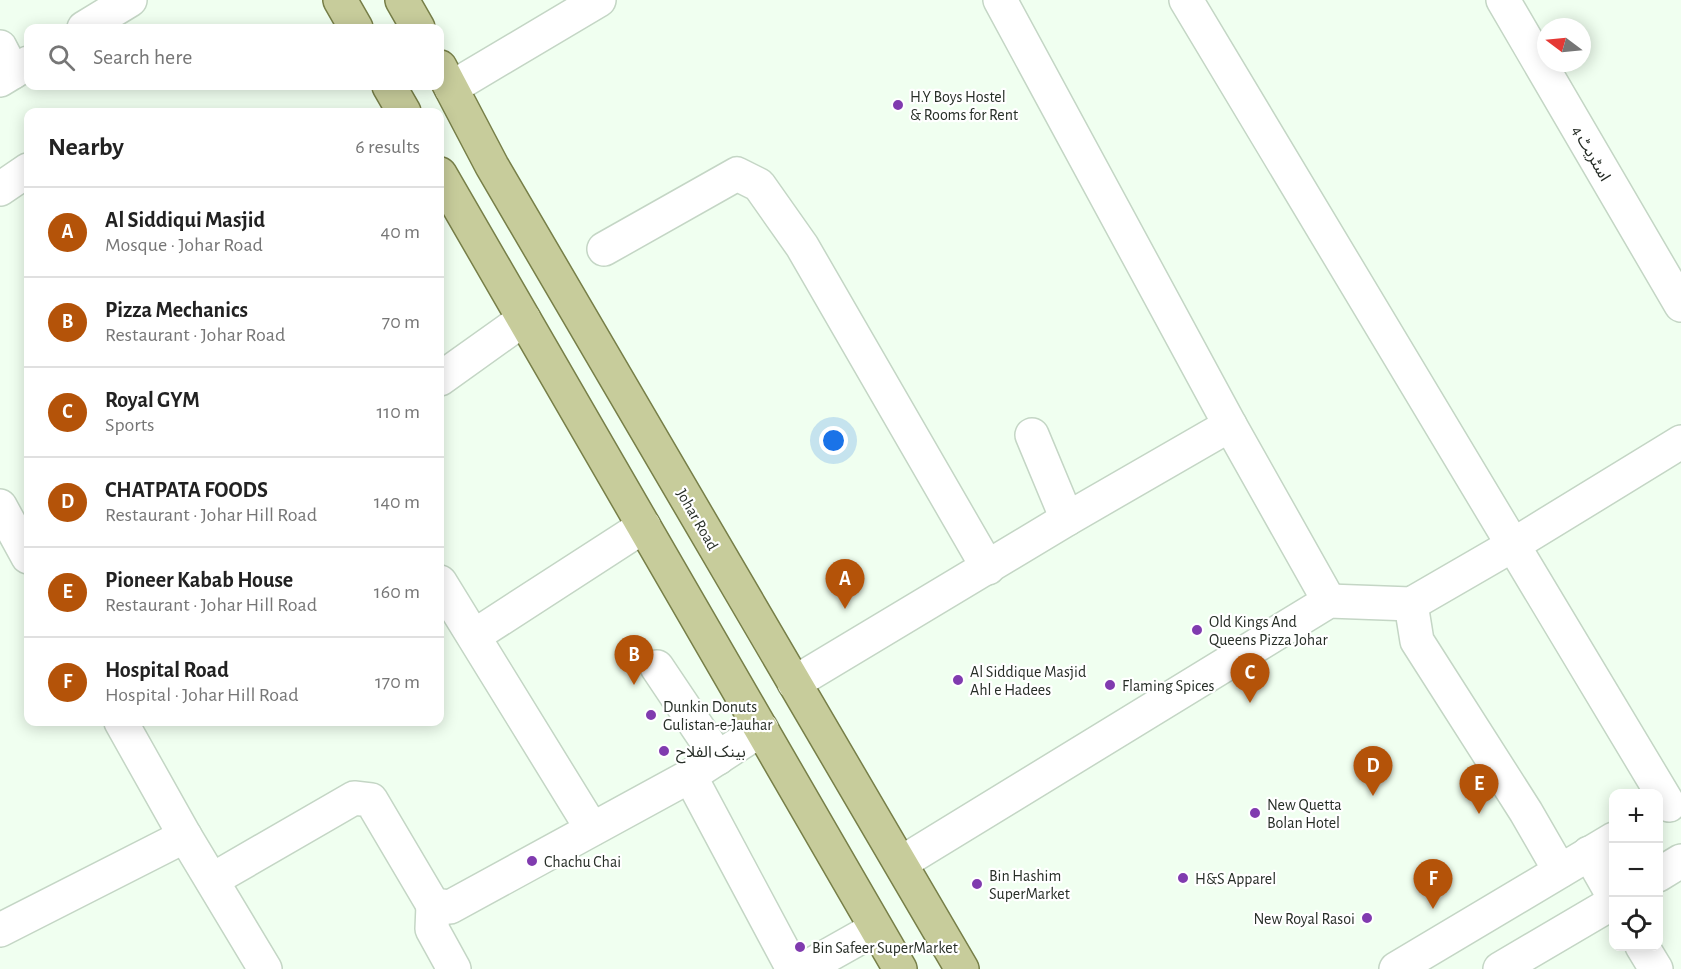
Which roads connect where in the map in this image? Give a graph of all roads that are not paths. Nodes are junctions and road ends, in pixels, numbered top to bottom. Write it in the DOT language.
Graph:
graph roads {
  1 [pos="130,0"];
  2 [pos="340,0"];
  3 [pos="402,0"];
  4 [pos="599,0"];
  5 [pos="1000,0"];
  6 [pos="1186,0"];
  7 [pos="1503,0"];
  8 [pos="91,24"];
  9 [pos="354,24"];
  10 [pos="416,24"];
  11 [pos="445,78"];
  12 [pos="391,90"];
  13 [pos="402,108"];
  14 [pos="24,173"];
  15 [pos="444,181"];
  16 [pos="0,189"];
  17 [pos="604,249"];
  18 [pos="1681,305"];
  19 [pos="524,320"];
  20 [pos="444,376"];
  21 [pos="1230,425"];
  22 [pos="1032,435"];
  23 [pos="1681,442"];
  24 [pos="0,506"];
  25 [pos="1067,519"];
  26 [pos="644,526"];
  27 [pos="1513,545"];
  28 [pos="24,550"];
  29 [pos="988,568"];
  30 [pos="444,588"];
  31 [pos="1329,601"];
  32 [pos="1411,604"];
  33 [pos="474,636"];
  34 [pos="657,667"];
  35 [pos="794,683"];
  36 [pos="123,726"];
  37 [pos="762,729"];
  38 [pos="718,758"];
  39 [pos="690,776"];
  40 [pos="1670,805"];
  41 [pos="592,829"];
  42 [pos="185,836"];
  43 [pos="1601,846"];
  44 [pos="1681,861"];
  45 [pos="901,863"];
  46 [pos="1560,871"];
  47 [pos="1663,872"];
  48 [pos="1609,877"];
  49 [pos="212,880"];
  50 [pos="433,905"];
  51 [pos="1609,905"];
  52 [pos="875,929"];
  53 [pos="0,930"];
  54 [pos="1645,951"];
  55 [pos="256,966"];
  56 [pos="454,969"];
  57 [pos="793,969"];
  58 [pos="804,969"];
  59 [pos="900,969"];
  60 [pos="962,969"];
  61 [pos="1396,969"];
  62 [pos="1500,969"];
  63 [pos="1656,969"];
  1 -- 8 [label="street"];
  2 -- 9 [label="main road"];
  3 -- 10 [label="main road"];
  4 -- 11 [label="street"];
  5 -- 21 [label="street"];
  6 -- 27 [label="street"];
  7 -- 18 [label="street, اسٹریٹ 4"];
  11 -- 35 [label="main road, Johar Road"];
  12 -- 13 [label="main road"];
  14 -- 16 [label="street"];
  15 -- 19 [label="main road"];
  17 -- 29 [label="street"];
  19 -- 20 [label="street"];
  19 -- 26 [label="main road"];
  21 -- 25 [label="street"];
  21 -- 31 [label="street"];
  22 -- 25 [label="street"];
  23 -- 27 [label="street"];
  24 -- 28 [label="street"];
  25 -- 29 [label="street"];
  26 -- 33 [label="street"];
  26 -- 37 [label="main road"];
  27 -- 32 [label="street"];
  27 -- 40 [label="street"];
  29 -- 35 [label="street"];
  30 -- 33 [label="street"];
  31 -- 32 [label="street"];
  31 -- 45 [label="street"];
  32 -- 46 [label="street"];
  33 -- 41 [label="street"];
  34 -- 38 [label="street"];
  35 -- 45 [label="main road, Johar Road"];
  36 -- 42 [label="street"];
  37 -- 38 [label="street"];
  37 -- 52 [label="main road"];
  38 -- 39 [label="street"];
  39 -- 41 [label="street"];
  39 -- 57 [label="street"];
  41 -- 50 [label="street"];
  42 -- 49 [label="street"];
  42 -- 53 [label="street"];
  43 -- 46 [label="street"];
  43 -- 48 [label="street"];
  44 -- 47 [label="street"];
  45 -- 60 [label="main road, Johar Road"];
  46 -- 61 [label="street"];
  49 -- 50 [label="street"];
  49 -- 55 [label="street"];
  50 -- 56 [label="street"];
  51 -- 62 [label="street"];
  52 -- 58 [label="street"];
  52 -- 59 [label="main road"];
  54 -- 63 [label="street"];
}
